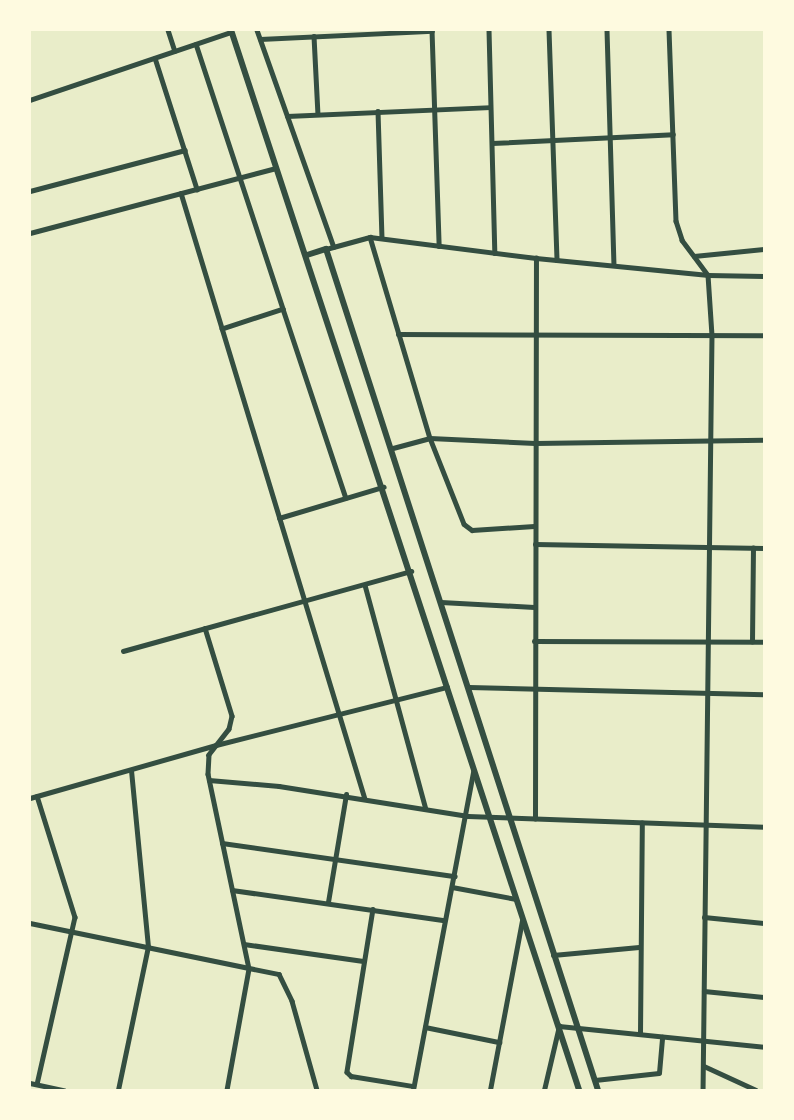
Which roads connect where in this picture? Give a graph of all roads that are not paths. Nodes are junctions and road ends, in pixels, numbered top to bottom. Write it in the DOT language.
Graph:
graph roads {
  1 [pos="168,30"];
  2 [pos="257,30"];
  3 [pos="489,30"];
  4 [pos="550,30"];
  5 [pos="607,30"];
  6 [pos="669,30"];
  7 [pos="675,30"];
  8 [pos="231,31"];
  9 [pos="432,31"];
  10 [pos="314,36"];
  11 [pos="260,39"];
  12 [pos="196,44"];
  13 [pos="176,51"];
  14 [pos="155,58"];
  15 [pos="30,100"];
  16 [pos="490,107"];
  17 [pos="434,110"];
  18 [pos="378,111"];
  19 [pos="318,114"];
  20 [pos="287,116"];
  21 [pos="673,134"];
  22 [pos="612,136"];
  23 [pos="552,140"];
  24 [pos="492,144"];
  25 [pos="185,150"];
  26 [pos="276,168"];
  27 [pos="241,177"];
  28 [pos="197,189"];
  29 [pos="30,191"];
  30 [pos="180,193"];
  31 [pos="30,233"];
  32 [pos="370,237"];
  33 [pos="382,238"];
  34 [pos="439,246"];
  35 [pos="330,248"];
  36 [pos="764,248"];
  37 [pos="495,253"];
  38 [pos="307,255"];
  39 [pos="694,256"];
  40 [pos="536,258"];
  41 [pos="557,260"];
  42 [pos="614,265"];
  43 [pos="708,275"];
  44 [pos="764,276"];
  45 [pos="283,309"];
  46 [pos="222,329"];
  47 [pos="398,334"];
  48 [pos="764,335"];
  49 [pos="535,336"];
  50 [pos="712,336"];
  51 [pos="430,438"];
  52 [pos="764,440"];
  53 [pos="712,441"];
  54 [pos="534,443"];
  55 [pos="392,448"];
  56 [pos="383,486"];
  57 [pos="346,498"];
  58 [pos="279,518"];
  59 [pos="534,526"];
  60 [pos="535,544"];
  61 [pos="753,548"];
  62 [pos="764,548"];
  63 [pos="708,549"];
  64 [pos="410,571"];
  65 [pos="366,585"];
  66 [pos="304,601"];
  67 [pos="440,602"];
  68 [pos="534,607"];
  69 [pos="205,628"];
  70 [pos="534,641"];
  71 [pos="707,641"];
  72 [pos="752,642"];
  73 [pos="764,642"];
  74 [pos="124,651"];
  75 [pos="447,687"];
  76 [pos="469,687"];
  77 [pos="533,692"];
  78 [pos="707,694"];
  79 [pos="764,694"];
  80 [pos="395,702"];
  81 [pos="340,714"];
  82 [pos="216,744"];
  83 [pos="473,768"];
  84 [pos="131,771"];
  85 [pos="209,780"];
  86 [pos="346,795"];
  87 [pos="37,796"];
  88 [pos="30,798"];
  89 [pos="365,799"];
  90 [pos="426,808"];
  91 [pos="468,816"];
  92 [pos="490,817"];
  93 [pos="512,818"];
  94 [pos="535,819"];
  95 [pos="642,823"];
  96 [pos="705,825"];
  97 [pos="764,827"];
  98 [pos="222,843"];
  99 [pos="335,858"];
  100 [pos="455,876"];
  101 [pos="452,887"];
  102 [pos="232,890"];
  103 [pos="516,899"];
  104 [pos="328,902"];
  105 [pos="373,909"];
  106 [pos="704,917"];
  107 [pos="444,920"];
  108 [pos="523,920"];
  109 [pos="30,923"];
  110 [pos="764,923"];
  111 [pos="75,931"];
  112 [pos="244,944"];
  113 [pos="148,947"];
  114 [pos="639,947"];
  115 [pos="553,955"];
  116 [pos="363,961"];
  117 [pos="250,969"];
  118 [pos="704,991"];
  119 [pos="764,997"];
  120 [pos="559,1026"];
  121 [pos="424,1027"];
  122 [pos="577,1027"];
  123 [pos="640,1033"];
  124 [pos="662,1037"];
  125 [pos="704,1040"];
  126 [pos="499,1042"];
  127 [pos="764,1047"];
  128 [pos="704,1066"];
  129 [pos="594,1080"];
  130 [pos="30,1083"];
  131 [pos="37,1084"];
  132 [pos="413,1088"];
  133 [pos="64,1090"];
  134 [pos="118,1090"];
  135 [pos="227,1090"];
  136 [pos="317,1090"];
  137 [pos="490,1090"];
  138 [pos="544,1090"];
  139 [pos="579,1090"];
  140 [pos="598,1090"];
  141 [pos="703,1090"];
  142 [pos="756,1090"];
  1 -- 13 [label="street"];
  2 -- 11 [label="street"];
  3 -- 16 [label="street"];
  4 -- 23 [label="street"];
  5 -- 22 [label="street"];
  6 -- 7 [label="street"];
  6 -- 21 [label="street"];
  8 -- 12 [label="street"];
  8 -- 26 [label="main road"];
  9 -- 10 [label="street"];
  9 -- 17 [label="street"];
  10 -- 11 [label="street"];
  10 -- 19 [label="street"];
  11 -- 20 [label="street"];
  12 -- 13 [label="street"];
  12 -- 27 [label="street"];
  13 -- 14 [label="street"];
  14 -- 15 [label="street"];
  14 -- 25 [label="street"];
  16 -- 17 [label="street"];
  16 -- 24 [label="street"];
  17 -- 18 [label="street"];
  17 -- 34 [label="street"];
  18 -- 19 [label="street"];
  18 -- 33 [label="street"];
  19 -- 20 [label="street"];
  20 -- 35 [label="street"];
  21 -- 22 [label="street"];
  21 -- 39 [label="street"];
  22 -- 23 [label="street"];
  22 -- 42 [label="street"];
  23 -- 24 [label="street"];
  23 -- 41 [label="street"];
  24 -- 37 [label="street"];
  25 -- 28 [label="street"];
  25 -- 29 [label="street"];
  26 -- 27 [label="street"];
  26 -- 38 [label="main road"];
  27 -- 28 [label="street"];
  27 -- 45 [label="street"];
  28 -- 30 [label="street"];
  30 -- 31 [label="street"];
  30 -- 46 [label="street"];
  32 -- 33 [label="street"];
  32 -- 35 [label="street"];
  32 -- 47 [label="street"];
  33 -- 34 [label="street"];
  34 -- 37 [label="street"];
  35 -- 38 [label="main road"];
  35 -- 55 [label="main road"];
  36 -- 39 [label="street"];
  37 -- 40 [label="street"];
  38 -- 56 [label="main road"];
  39 -- 43 [label="street"];
  40 -- 41 [label="street"];
  40 -- 49 [label="street"];
  41 -- 42 [label="street"];
  42 -- 43 [label="street"];
  43 -- 44 [label="street"];
  43 -- 50 [label="street"];
  45 -- 46 [label="street"];
  45 -- 57 [label="street"];
  46 -- 58 [label="street"];
  47 -- 49 [label="street"];
  47 -- 51 [label="street"];
  48 -- 50 [label="street"];
  49 -- 50 [label="street"];
  49 -- 54 [label="street"];
  50 -- 53 [label="street"];
  51 -- 54 [label="street"];
  51 -- 55 [label="street"];
  51 -- 59 [label="street"];
  52 -- 53 [label="street"];
  53 -- 54 [label="street"];
  53 -- 63 [label="street"];
  54 -- 59 [label="street"];
  55 -- 67 [label="main road"];
  56 -- 57 [label="street"];
  56 -- 64 [label="main road"];
  57 -- 58 [label="street"];
  58 -- 66 [label="street"];
  59 -- 60 [label="street"];
  60 -- 63 [label="street"];
  60 -- 68 [label="street"];
  61 -- 62 [label="street"];
  61 -- 63 [label="street"];
  61 -- 72 [label="street"];
  63 -- 71 [label="street"];
  64 -- 65 [label="street"];
  64 -- 75 [label="main road"];
  65 -- 66 [label="street"];
  65 -- 80 [label="street"];
  66 -- 69 [label="street"];
  66 -- 81 [label="street"];
  67 -- 68 [label="street"];
  67 -- 76 [label="main road"];
  68 -- 70 [label="street"];
  69 -- 74 [label="street"];
  69 -- 82 [label="street"];
  70 -- 71 [label="street"];
  70 -- 77 [label="street"];
  71 -- 72 [label="street"];
  71 -- 78 [label="street"];
  72 -- 73 [label="street"];
  75 -- 80 [label="street"];
  75 -- 83 [label="main road"];
  76 -- 77 [label="street"];
  76 -- 93 [label="main road"];
  77 -- 78 [label="street"];
  77 -- 94 [label="street"];
  78 -- 79 [label="street"];
  78 -- 96 [label="street"];
  80 -- 81 [label="street"];
  80 -- 90 [label="street"];
  81 -- 82 [label="street"];
  81 -- 89 [label="street"];
  82 -- 84 [label="street"];
  82 -- 85 [label="street"];
  83 -- 91 [label="street"];
  83 -- 92 [label="main road"];
  84 -- 87 [label="street"];
  84 -- 113 [label="street"];
  85 -- 86 [label="street"];
  85 -- 98 [label="street"];
  86 -- 89 [label="street"];
  86 -- 99 [label="street"];
  87 -- 88 [label="street"];
  87 -- 111 [label="street"];
  89 -- 90 [label="street"];
  90 -- 91 [label="street"];
  91 -- 92 [label="street"];
  91 -- 100 [label="street"];
  92 -- 93 [label="street"];
  92 -- 103 [label="main road"];
  93 -- 94 [label="street"];
  93 -- 115 [label="main road"];
  94 -- 95 [label="street"];
  95 -- 96 [label="street"];
  95 -- 114 [label="street"];
  96 -- 97 [label="street"];
  96 -- 106 [label="street"];
  98 -- 99 [label="street"];
  98 -- 102 [label="street"];
  99 -- 100 [label="street"];
  99 -- 104 [label="street"];
  100 -- 101 [label="street"];
  101 -- 103 [label="street"];
  101 -- 107 [label="street"];
  102 -- 104 [label="street"];
  102 -- 112 [label="street"];
  103 -- 108 [label="main road"];
  104 -- 105 [label="street"];
  105 -- 107 [label="street"];
  105 -- 116 [label="street"];
  106 -- 110 [label="street"];
  106 -- 118 [label="street"];
  107 -- 121 [label="street"];
  108 -- 120 [label="main road"];
  108 -- 126 [label="street"];
  109 -- 111 [label="street"];
  111 -- 113 [label="street"];
  111 -- 131 [label="street"];
  112 -- 116 [label="street"];
  112 -- 117 [label="street"];
  113 -- 117 [label="street"];
  113 -- 134 [label="street"];
  114 -- 115 [label="street"];
  114 -- 123 [label="street"];
  115 -- 122 [label="main road"];
  116 -- 132 [label="street"];
  117 -- 135 [label="street"];
  117 -- 136 [label="street"];
  118 -- 119 [label="street"];
  118 -- 125 [label="street"];
  120 -- 122 [label="street"];
  120 -- 138 [label="street"];
  120 -- 139 [label="main road"];
  121 -- 126 [label="street"];
  121 -- 132 [label="street"];
  122 -- 123 [label="street"];
  122 -- 129 [label="main road"];
  123 -- 124 [label="street"];
  124 -- 125 [label="street"];
  124 -- 129 [label="street"];
  125 -- 127 [label="street"];
  125 -- 128 [label="street"];
  126 -- 137 [label="street"];
  128 -- 141 [label="street"];
  128 -- 142 [label="street"];
  129 -- 140 [label="main road"];
  130 -- 131 [label="street"];
  131 -- 133 [label="street"];
}
